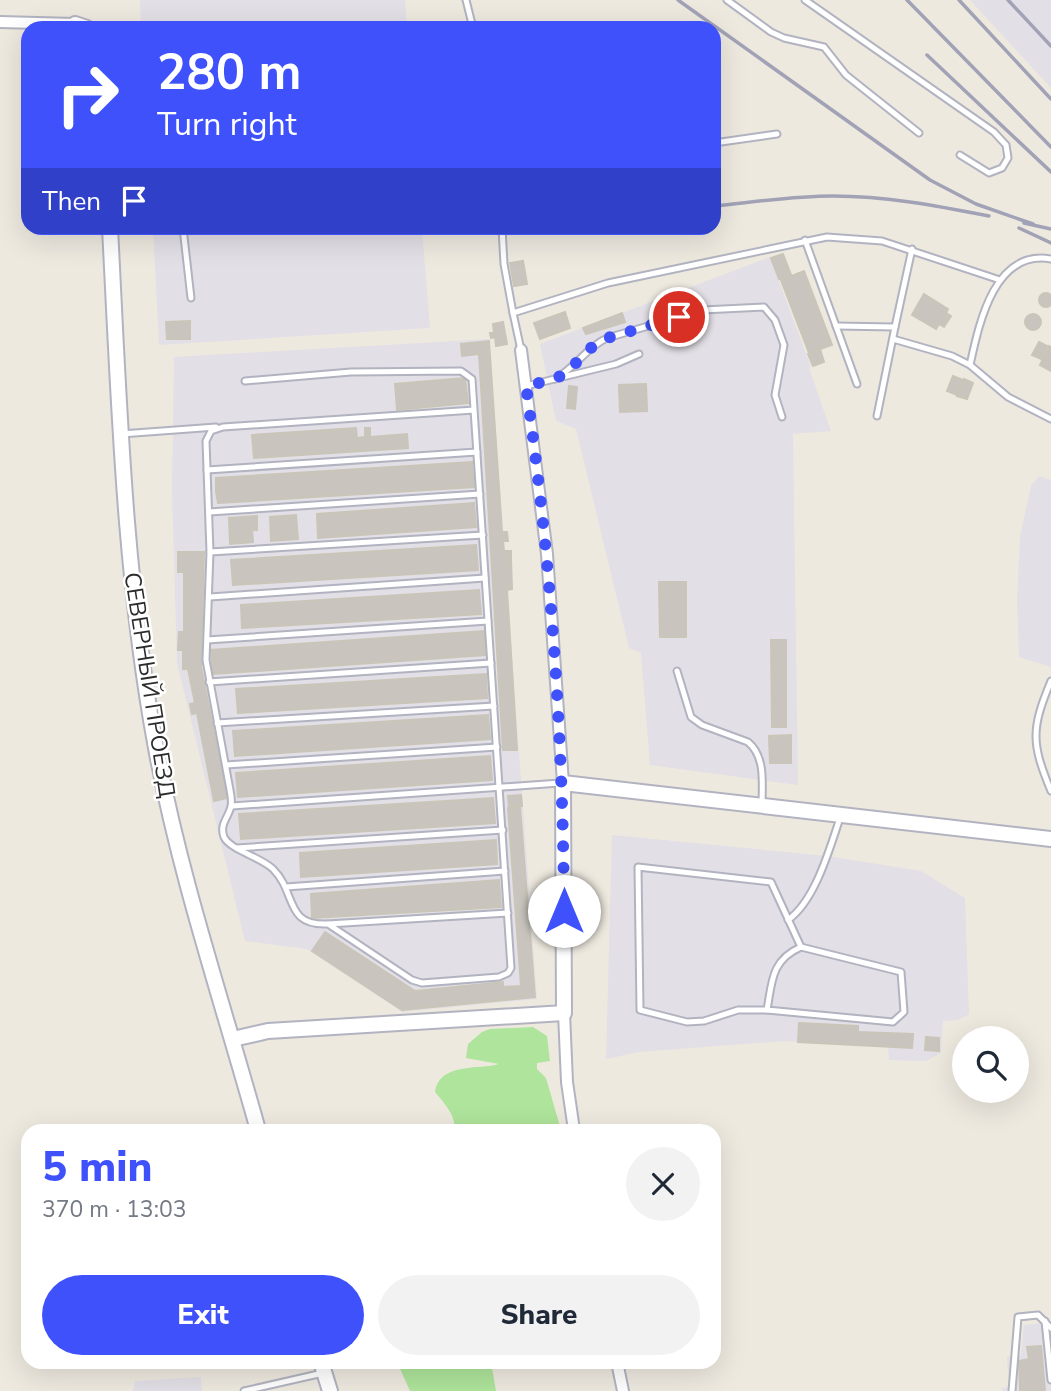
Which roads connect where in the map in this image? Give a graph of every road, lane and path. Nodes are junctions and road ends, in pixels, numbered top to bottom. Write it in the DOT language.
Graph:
graph roads {
  1 [pos="466,0"];
  2 [pos="727,0"];
  3 [pos="805,0"];
  4 [pos="471,21"];
  5 [pos="0,22"];
  6 [pos="21,23"];
  7 [pos="919,132"];
  8 [pos="777,134"];
  9 [pos="721,142"];
  10 [pos="960,155"];
  11 [pos="110,235"];
  12 [pos="184,235"];
  13 [pos="502,235"];
  14 [pos="805,240"];
  15 [pos="912,249"];
  16 [pos="1051,259"];
  17 [pos="1000,280"];
  18 [pos="191,298"];
  19 [pos="513,313"];
  20 [pos="836,326"];
  21 [pos="895,327"];
  22 [pos="892,340"];
  23 [pos="521,350"];
  24 [pos="639,354"];
  25 [pos="970,365"];
  26 [pos="555,379"];
  27 [pos="246,381"];
  28 [pos="857,384"];
  29 [pos="526,386"];
  30 [pos="474,410"];
  31 [pos="877,416"];
  32 [pos="782,417"];
  33 [pos="1051,419"];
  34 [pos="223,427"];
  35 [pos="121,434"];
  36 [pos="477,452"];
  37 [pos="207,470"];
  38 [pos="480,494"];
  39 [pos="209,512"];
  40 [pos="483,536"];
  41 [pos="210,552"];
  42 [pos="485,578"];
  43 [pos="210,597"];
  44 [pos="488,621"];
  45 [pos="207,640"];
  46 [pos="491,663"];
  47 [pos="677,671"];
  48 [pos="1051,681"];
  49 [pos="209,682"];
  50 [pos="494,706"];
  51 [pos="218,723"];
  52 [pos="497,747"];
  53 [pos="226,765"];
  54 [pos="563,783"];
  55 [pos="500,787"];
  56 [pos="1051,791"];
  57 [pos="762,805"];
  58 [pos="232,806"];
  59 [pos="842,814"];
  60 [pos="503,830"];
  61 [pos="1051,839"];
  62 [pos="237,848"];
  63 [pos="505,872"];
  64 [pos="286,887"];
  65 [pos="508,913"];
  66 [pos="789,919"];
  67 [pos="328,925"];
  68 [pos="801,947"];
  69 [pos="767,1010"];
  70 [pos="564,1013"];
  71 [pos="233,1039"];
  72 [pos="256,1124"];
  73 [pos="573,1124"];
  74 [pos="1045,1321"];
  75 [pos="1051,1328"];
  76 [pos="316,1369"];
  77 [pos="324,1369"];
  78 [pos="618,1369"];
  79 [pos="1051,1376"];
  80 [pos="244,1391"];
  81 [pos="330,1391"];
  82 [pos="623,1391"];
  83 [pos="1012,1391"];
  1 -- 4 [label="lane"];
  2 -- 7 [label="lane"];
  3 -- 10 [label="lane"];
  5 -- 6 [label="street"];
  8 -- 9 [label="lane"];
  11 -- 35 [label="street, СЕВЕРНЫЙ ПРОЕЗД"];
  12 -- 18 [label="lane"];
  13 -- 19 [label="lane"];
  14 -- 15 [label="lane"];
  14 -- 19 [label="lane"];
  14 -- 20 [label="lane"];
  15 -- 17 [label="lane"];
  15 -- 21 [label="lane"];
  16 -- 17 [label="lane"];
  17 -- 25 [label="lane"];
  19 -- 23 [label="lane"];
  20 -- 21 [label="lane"];
  20 -- 28 [label="lane"];
  21 -- 22 [label="lane"];
  22 -- 25 [label="lane"];
  22 -- 31 [label="lane"];
  23 -- 29 [label="street"];
  24 -- 26 [label="lane"];
  25 -- 33 [label="lane"];
  26 -- 29 [label="lane"];
  26 -- 32 [label="lane"];
  27 -- 30 [label="lane"];
  29 -- 54 [label="street"];
  30 -- 34 [label="lane"];
  30 -- 36 [label="lane"];
  34 -- 35 [label="lane"];
  34 -- 37 [label="lane"];
  35 -- 71 [label="street, СЕВЕРНЫЙ ПРОЕЗД"];
  36 -- 37 [label="lane"];
  36 -- 38 [label="lane"];
  37 -- 39 [label="lane"];
  38 -- 39 [label="lane"];
  38 -- 40 [label="lane"];
  39 -- 41 [label="lane"];
  40 -- 41 [label="lane"];
  40 -- 42 [label="lane"];
  41 -- 43 [label="lane"];
  42 -- 43 [label="lane"];
  42 -- 44 [label="lane"];
  43 -- 45 [label="lane"];
  44 -- 45 [label="lane"];
  44 -- 46 [label="lane"];
  45 -- 49 [label="lane"];
  46 -- 49 [label="lane"];
  46 -- 50 [label="lane"];
  47 -- 57 [label="lane"];
  48 -- 56 [label="lane"];
  49 -- 51 [label="lane"];
  50 -- 51 [label="lane"];
  50 -- 52 [label="lane"];
  51 -- 53 [label="lane"];
  52 -- 53 [label="lane"];
  52 -- 55 [label="lane"];
  53 -- 58 [label="lane"];
  54 -- 55 [label="lane"];
  54 -- 57 [label="street"];
  54 -- 70 [label="street"];
  55 -- 58 [label="lane"];
  55 -- 60 [label="lane"];
  57 -- 59 [label="street"];
  58 -- 62 [label="lane"];
  59 -- 61 [label="street"];
  59 -- 66 [label="lane"];
  60 -- 62 [label="lane"];
  60 -- 63 [label="lane"];
  62 -- 64 [label="lane"];
  63 -- 64 [label="lane"];
  63 -- 65 [label="lane"];
  64 -- 67 [label="lane"];
  65 -- 67 [label="lane"];
  65 -- 67 [label="lane"];
  66 -- 68 [label="lane"];
  66 -- 69 [label="lane"];
  68 -- 69 [label="lane"];
  68 -- 69 [label="lane"];
  70 -- 71 [label="street"];
  70 -- 73 [label="street"];
  71 -- 72 [label="street, СЕВЕРНЫЙ ПРОЕЗД"];
  74 -- 75 [label="lane"];
  74 -- 79 [label="lane"];
  74 -- 83 [label="lane"];
  76 -- 80 [label="lane"];
  77 -- 81 [label="street"];
  78 -- 82 [label="street"];
}
